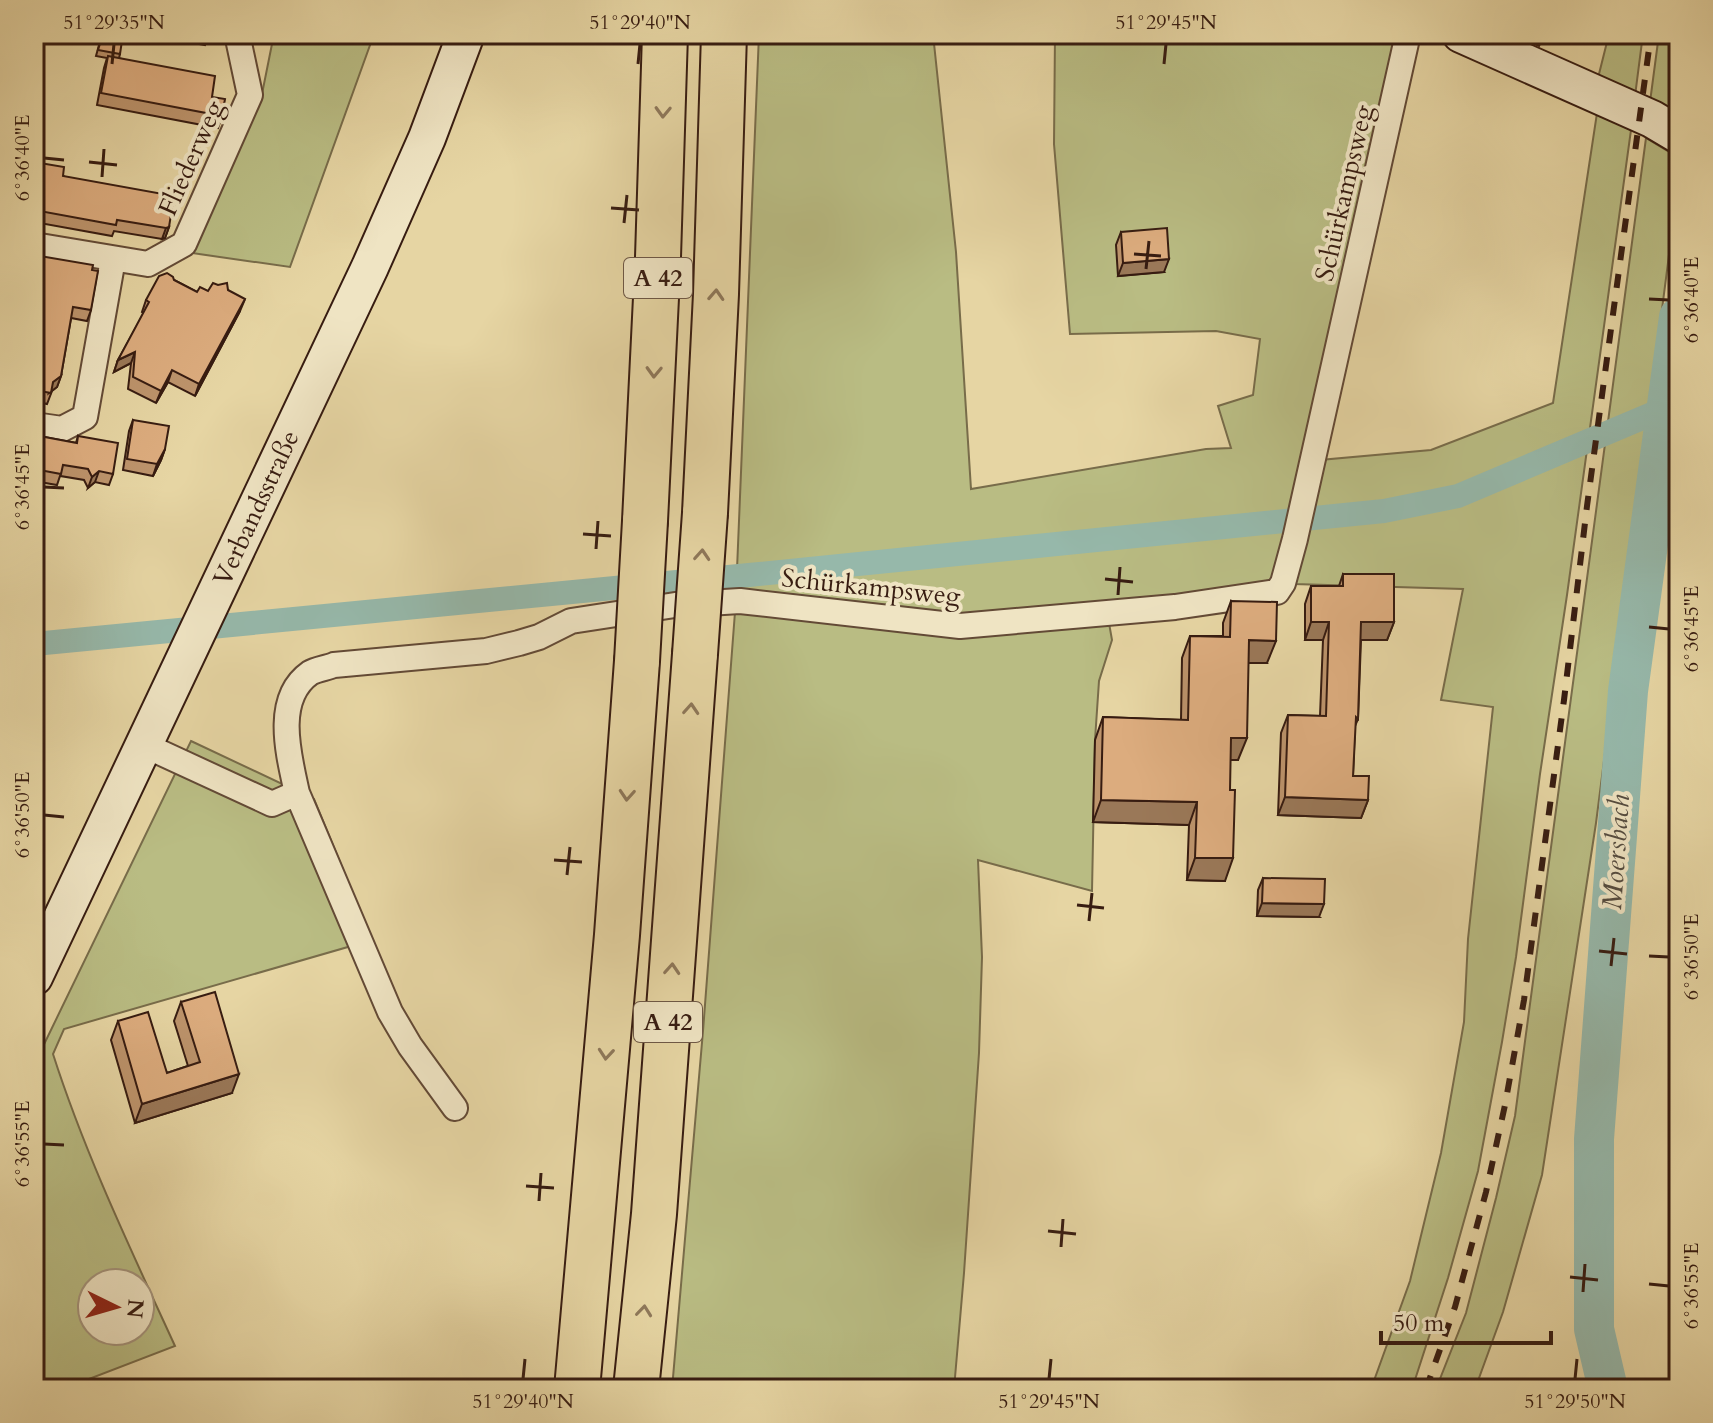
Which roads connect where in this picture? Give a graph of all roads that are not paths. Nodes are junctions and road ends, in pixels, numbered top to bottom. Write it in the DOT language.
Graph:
graph roads {
  1 [pos="237,34"];
  2 [pos="466,34"];
  3 [pos="665,34"];
  4 [pos="724,34"];
  5 [pos="1408,34"];
  6 [pos="1461,34"];
  7 [pos="1679,135"];
  8 [pos="34,245"];
  9 [pos="113,259"];
  10 [pos="34,425"];
  11 [pos="144,745"];
  12 [pos="297,793"];
  13 [pos="34,977"];
  14 [pos="455,1108"];
  15 [pos="577,1389"];
  16 [pos="636,1389"];
  1 -- 9 [label="street, Fliederweg"];
  2 -- 11 [label="main road, Verbandsstraße"];
  3 -- 15 [label="highway, A 42, one-way, bridge"];
  16 -- 4 [label="highway, A 42, one-way, bridge"];
  5 -- 12 [label="street, Schürkampsweg"];
  6 -- 7 [label="main road"];
  8 -- 9 [label="street, Fliederweg"];
  9 -- 10 [label="street"];
  11 -- 12 [label="street"];
  11 -- 13 [label="main road, Verbandsstraße"];
  12 -- 14 [label="street, Schürkampsweg"];
}
